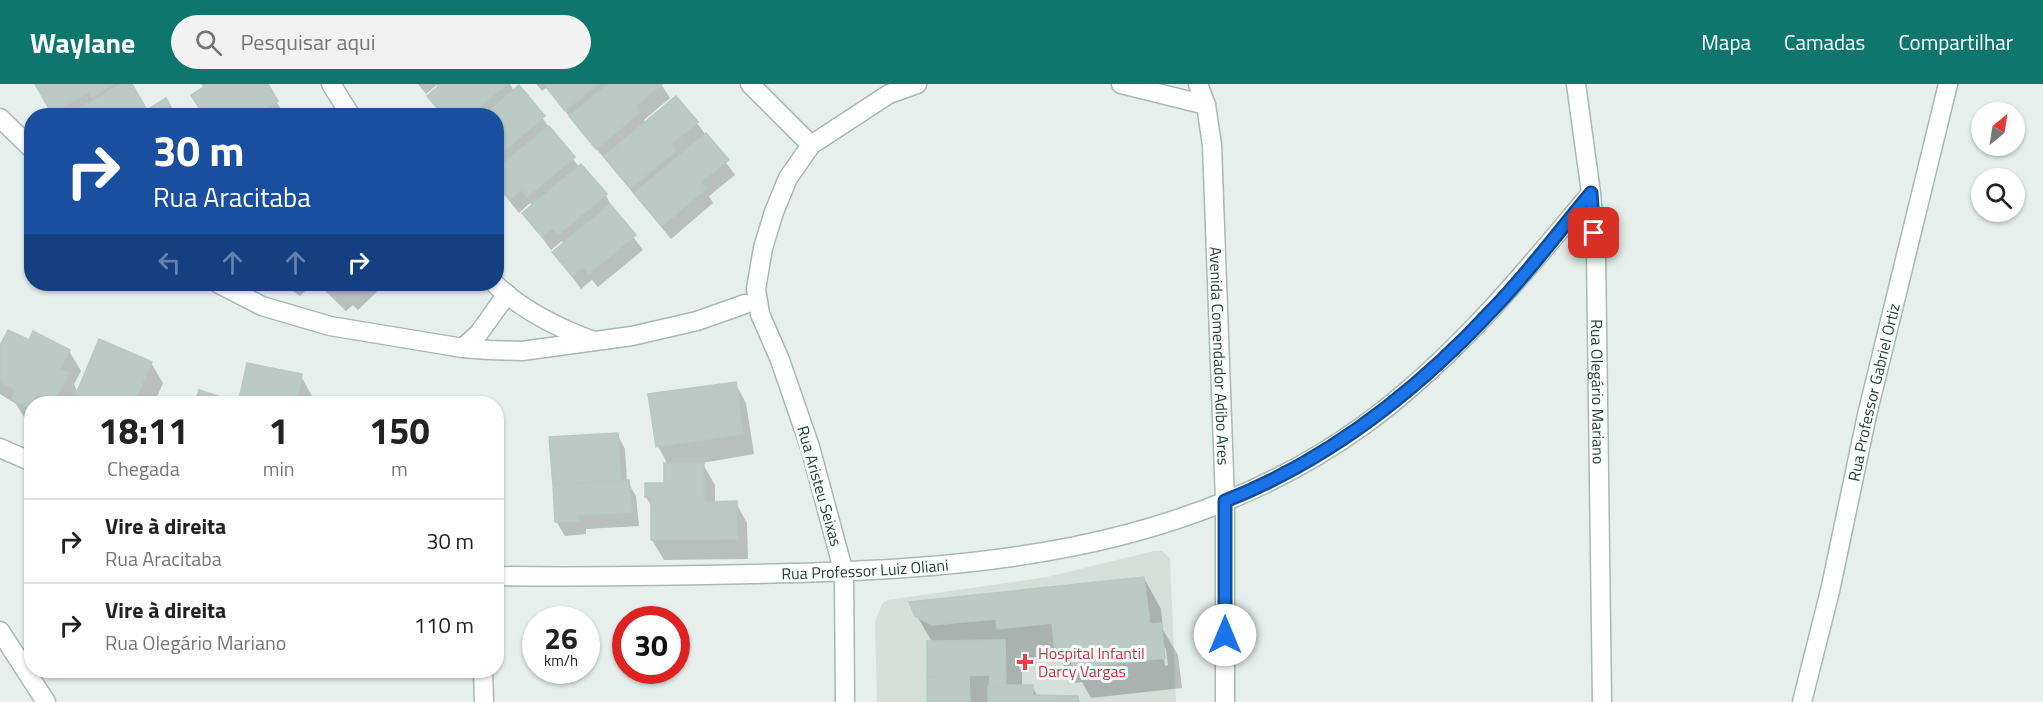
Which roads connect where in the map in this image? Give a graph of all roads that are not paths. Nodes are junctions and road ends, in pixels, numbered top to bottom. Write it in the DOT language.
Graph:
graph roads {
  1 [pos="331,84"];
  2 [pos="750,84"];
  3 [pos="917,84"];
  4 [pos="1121,84"];
  5 [pos="1198,84"];
  6 [pos="1576,84"];
  7 [pos="1948,84"];
  8 [pos="1206,105"];
  9 [pos="346,108"];
  10 [pos="0,118"];
  11 [pos="24,141"];
  12 [pos="811,145"];
  13 [pos="1591,193"];
  14 [pos="233,291"];
  15 [pos="500,291"];
  16 [pos="504,291"];
  17 [pos="752,309"];
  18 [pos="592,341"];
  19 [pos="463,348"];
  20 [pos="0,448"];
  21 [pos="24,458"];
  22 [pos="1225,501"];
  23 [pos="844,573"];
  24 [pos="504,576"];
  25 [pos="0,631"];
  26 [pos="24,668"];
  27 [pos="30,678"];
  28 [pos="483,678"];
  29 [pos="46,702"];
  30 [pos="484,702"];
  31 [pos="845,702"];
  32 [pos="1225,702"];
  33 [pos="1602,702"];
  34 [pos="1802,702"];
  1 -- 9 [label="street"];
  2 -- 12 [label="street"];
  3 -- 12 [label="street, Rua Aristeu Seixas"];
  4 -- 8 [label="street"];
  5 -- 8 [label="street, Avenida Comendador Adibo Ares"];
  6 -- 13 [label="street, Rua Olegário Mariano"];
  7 -- 34 [label="street, Rua Professor Gabriel Ortiz"];
  8 -- 22 [label="street, Avenida Comendador Adibo Ares"];
  10 -- 11 [label="street"];
  12 -- 17 [label="street, Rua Aristeu Seixas"];
  13 -- 22 [label="street, Rua Professor Luiz Oliani"];
  13 -- 33 [label="street, Rua Olegário Mariano"];
  14 -- 19 [label="street"];
  15 -- 19 [label="street"];
  16 -- 18 [label="street"];
  17 -- 18 [label="street"];
  17 -- 23 [label="street, Rua Aristeu Seixas"];
  18 -- 19 [label="street"];
  20 -- 21 [label="street"];
  22 -- 23 [label="street, Rua Professor Luiz Oliani"];
  22 -- 32 [label="street, Avenida Comendador Adibo Ares"];
  23 -- 24 [label="street, Rua Professor Luiz Oliani"];
  23 -- 31 [label="street, Rua Aristeu Seixas"];
  25 -- 26 [label="street"];
  27 -- 29 [label="street"];
  28 -- 30 [label="street"];
}
